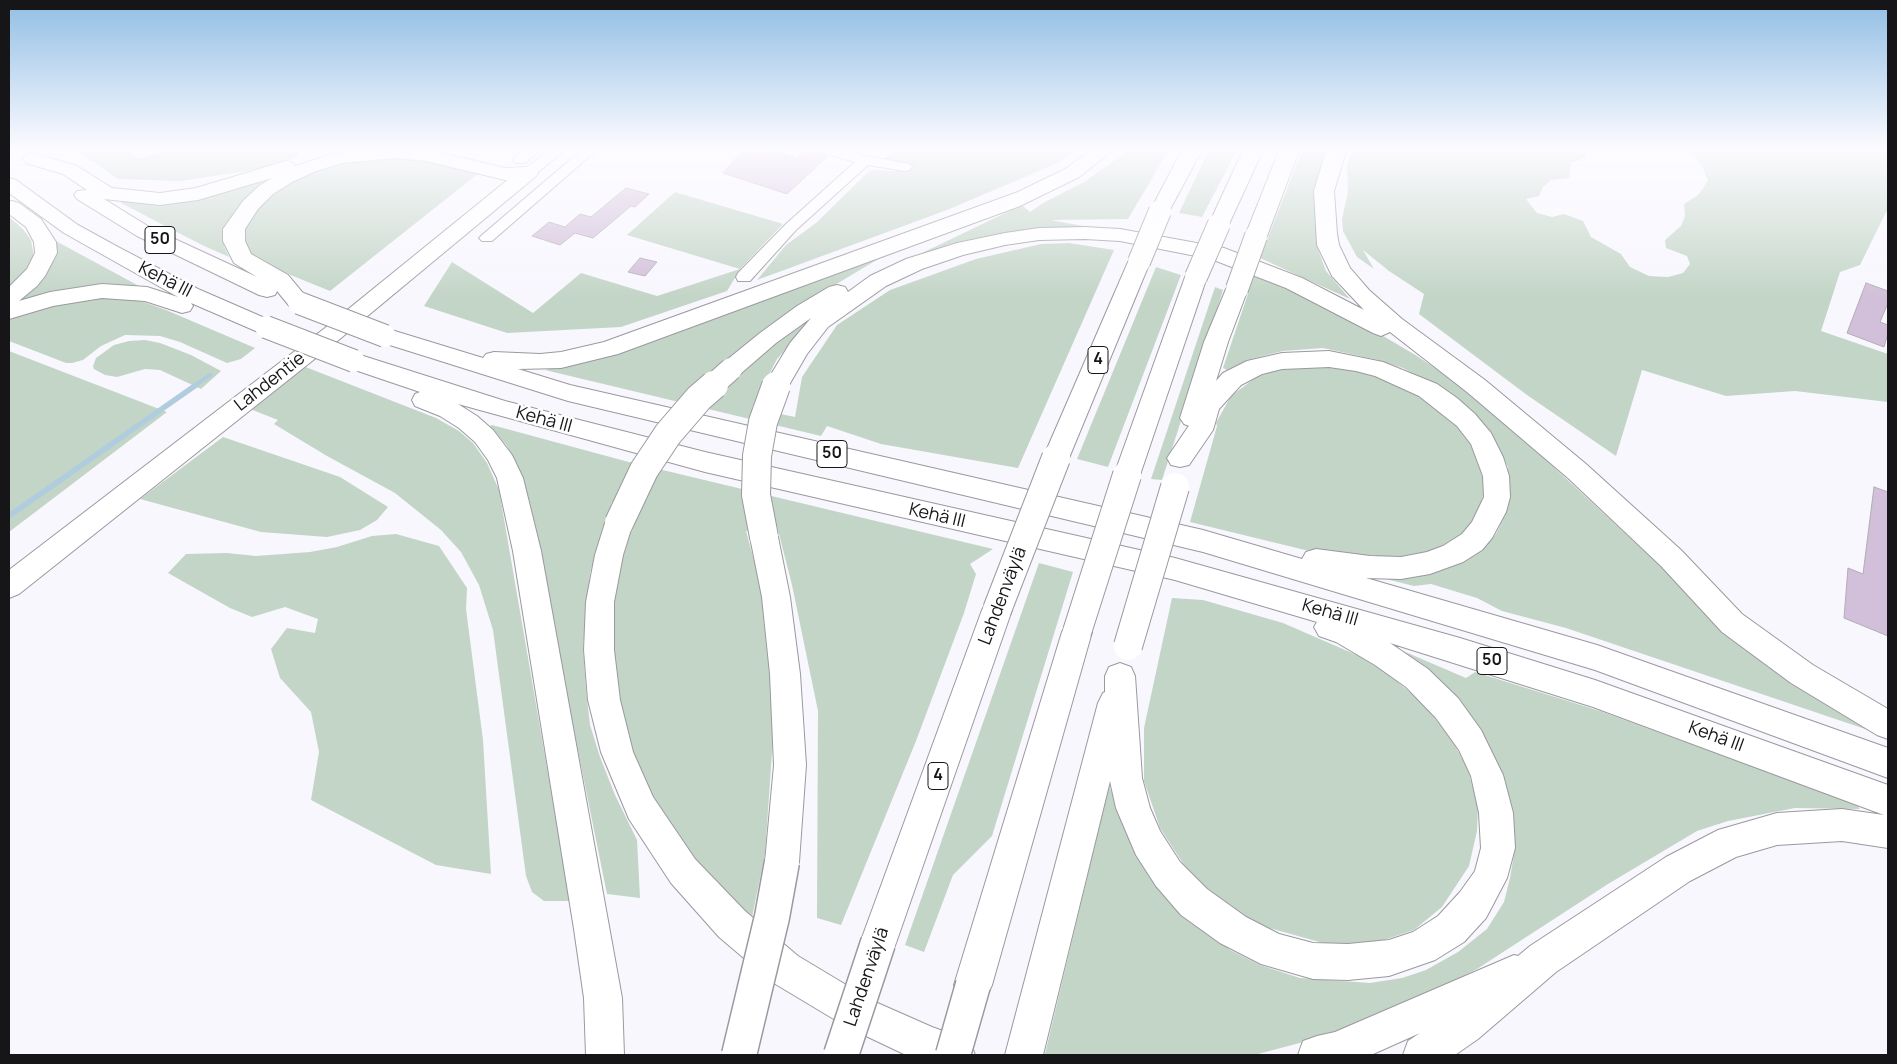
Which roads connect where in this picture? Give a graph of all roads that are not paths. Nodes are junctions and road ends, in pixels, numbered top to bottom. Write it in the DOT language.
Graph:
graph roads {
  1 [pos="27,198"];
  2 [pos="89,198"];
  3 [pos="134,198"];
  4 [pos="168,198"];
  5 [pos="259,198"];
  6 [pos="481,198"];
  7 [pos="486,198"];
  8 [pos="534,198"];
  9 [pos="824,198"];
  10 [pos="1018,198"];
  11 [pos="1020,198"];
  12 [pos="1167,198"];
  13 [pos="1231,198"];
  14 [pos="1271,198"];
  15 [pos="1324,198"];
  16 [pos="9,205"];
  17 [pos="487,238"];
  18 [pos="744,277"];
  19 [pos="9,298"];
  20 [pos="299,303"];
  21 [pos="9,312"];
  22 [pos="266,327"];
  23 [pos="354,361"];
  24 [pos="462,361"];
  25 [pos="1476,386"];
  26 [pos="1180,458"];
  27 [pos="1204,541"];
  28 [pos="1087,550"];
  29 [pos="1670,558"];
  30 [pos="9,564"];
  31 [pos="9,586"];
  32 [pos="1124,661"];
  33 [pos="1888,705"];
  34 [pos="1888,725"];
  35 [pos="1888,763"];
  36 [pos="1888,801"];
  37 [pos="1888,832"];
  38 [pos="1544,959"];
  39 [pos="605,1055"];
  40 [pos="739,1055"];
  41 [pos="841,1055"];
  42 [pos="955,1055"];
  43 [pos="1024,1055"];
  44 [pos="1318,1055"];
  45 [pos="1422,1055"];
  1 -- 22 [label="main road, Kehä III / 50"];
  2 -- 20 [label="main road, Kehä III / 50"];
  3 -- 4 [label="main road"];
  5 -- 20 [label="main road"];
  6 -- 30 [label="main road, Lahdentie"];
  7 -- 31 [label="main road, Lahdentie"];
  8 -- 17 [label="street"];
  9 -- 18 [label="street"];
  10 -- 24 [label="main road"];
  11 -- 42 [label="main road, bridge"];
  12 -- 41 [label="main road, Lahdenväylä / 4, bridge"];
  13 -- 42 [label="main road, bridge"];
  14 -- 26 [label="main road, bridge"];
  15 -- 25 [label="main road"];
  16 -- 19 [label="main road"];
  20 -- 24 [label="main road, Kehä III / 50, bridge"];
  21 -- 22 [label="main road"];
  22 -- 23 [label="main road, Kehä III / 50, bridge"];
  23 -- 28 [label="main road, Kehä III / 50"];
  23 -- 39 [label="main road"];
  24 -- 27 [label="main road, Kehä III / 50"];
  25 -- 29 [label="main road"];
  25 -- 40 [label="main road, bridge"];
  26 -- 27 [label="main road"];
  26 -- 32 [label="main road, bridge"];
  27 -- 35 [label="main road, Kehä III / 50"];
  28 -- 32 [label="main road"];
  28 -- 36 [label="main road, Kehä III / 50"];
  29 -- 33 [label="main road"];
  29 -- 34 [label="main road"];
  32 -- 43 [label="main road"];
  37 -- 38 [label="main road"];
  38 -- 44 [label="main road"];
  38 -- 45 [label="main road"];
}
